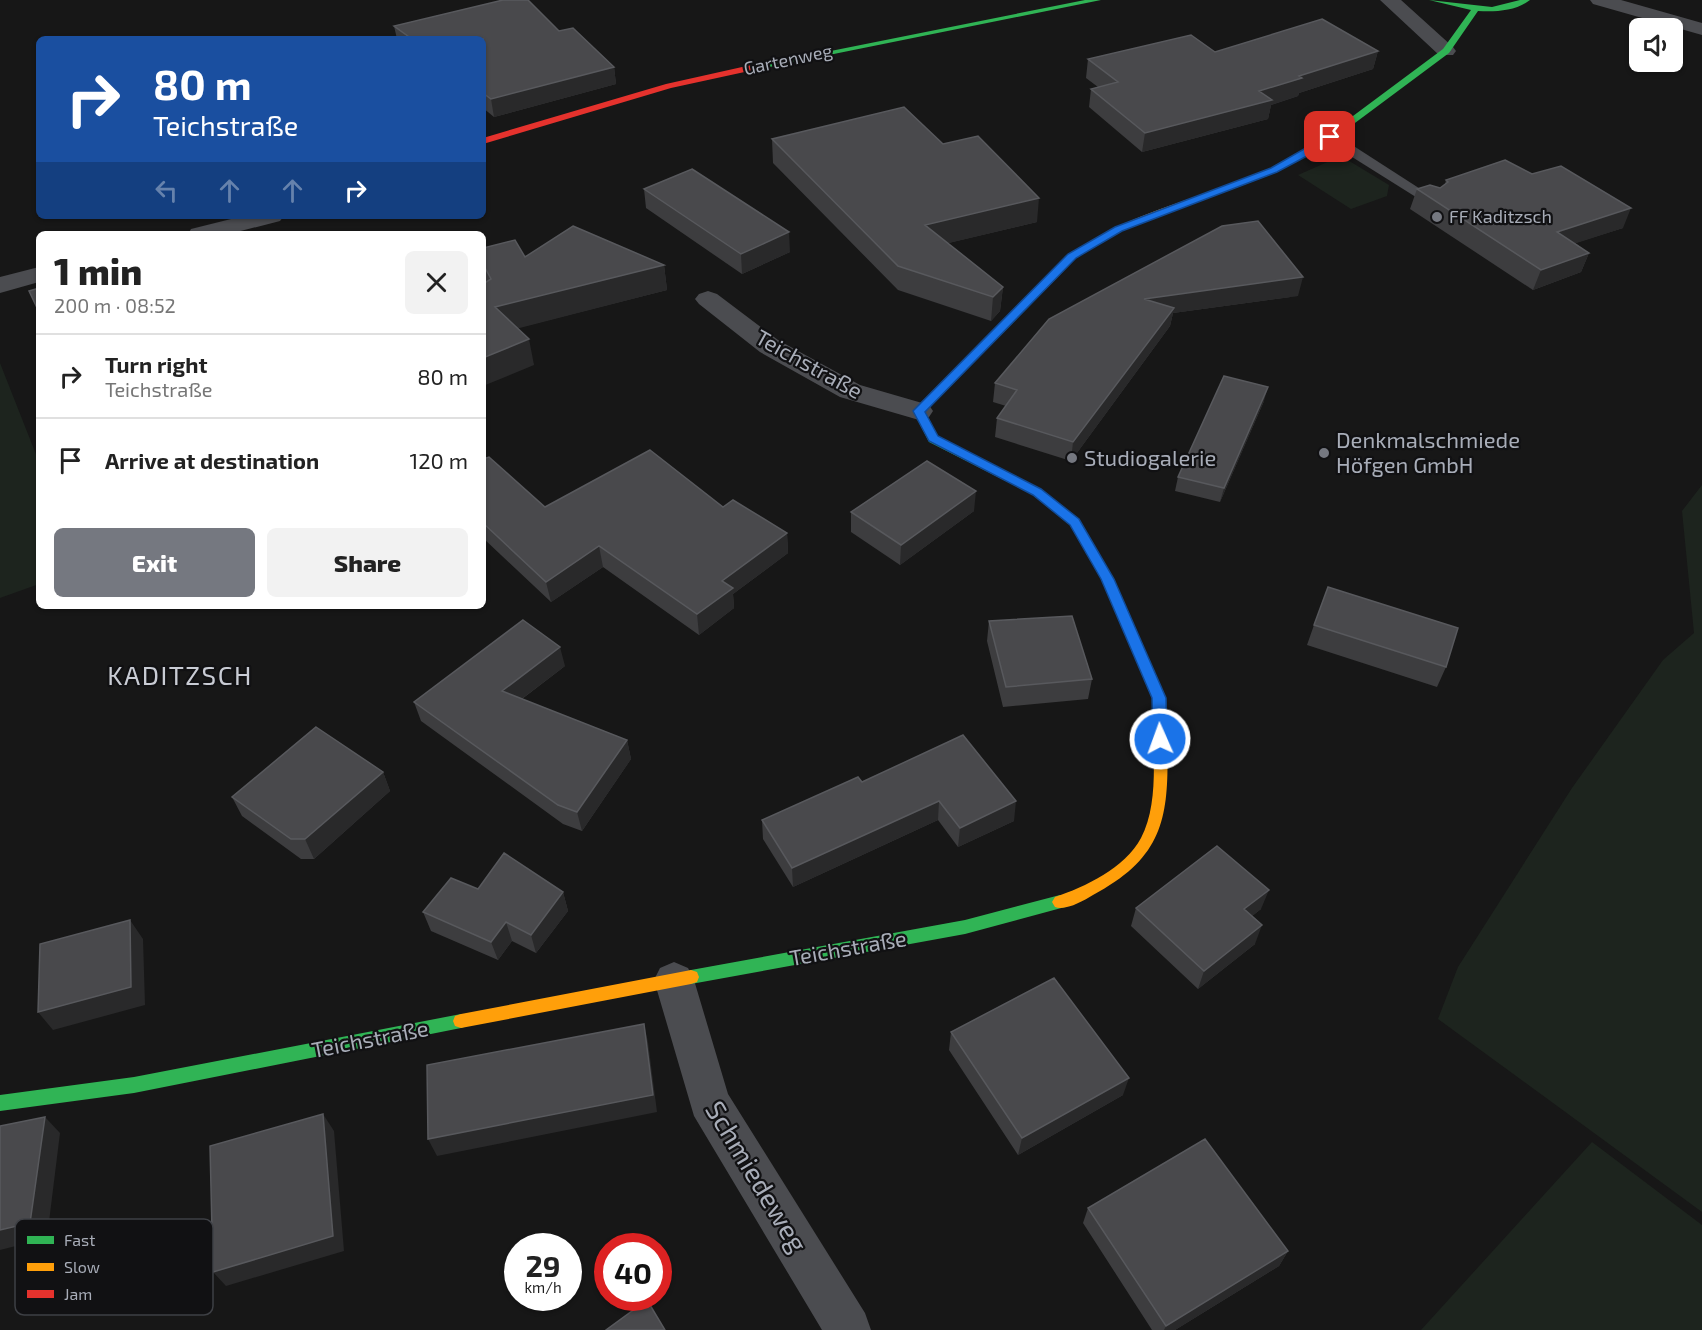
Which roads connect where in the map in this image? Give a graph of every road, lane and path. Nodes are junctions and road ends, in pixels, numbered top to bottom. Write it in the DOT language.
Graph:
graph roads {
  1 [pos="1097,0"];
  2 [pos="1390,0"];
  3 [pos="1433,0"];
  4 [pos="1526,0"];
  5 [pos="1600,0"];
  6 [pos="1476,9"];
  7 [pos="1702,29"];
  8 [pos="1446,51"];
  9 [pos="1330,137"];
  10 [pos="486,140"];
  11 [pos="1432,201"];
  12 [pos="260,219"];
  13 [pos="212,231"];
  14 [pos="36,275"];
  15 [pos="0,285"];
  16 [pos="708,299"];
  17 [pos="919,411"];
  18 [pos="674,980"];
  19 [pos="0,1103"];
  20 [pos="848,1330"];
  1 -- 10 [label="street, Gartenweg"];
  2 -- 8 [label="street"];
  3 -- 6 [label="street"];
  4 -- 6 [label="street"];
  5 -- 7 [label="street"];
  6 -- 8 [label="street"];
  8 -- 9 [label="street"];
  9 -- 11 [label="lane"];
  9 -- 17 [label="street"];
  12 -- 13 [label="street"];
  14 -- 15 [label="street"];
  16 -- 17 [label="street, Teichstraße"];
  17 -- 18 [label="street, Teichstraße"];
  18 -- 19 [label="street, Teichstraße"];
  18 -- 20 [label="street, Schmiedeweg"];
}
